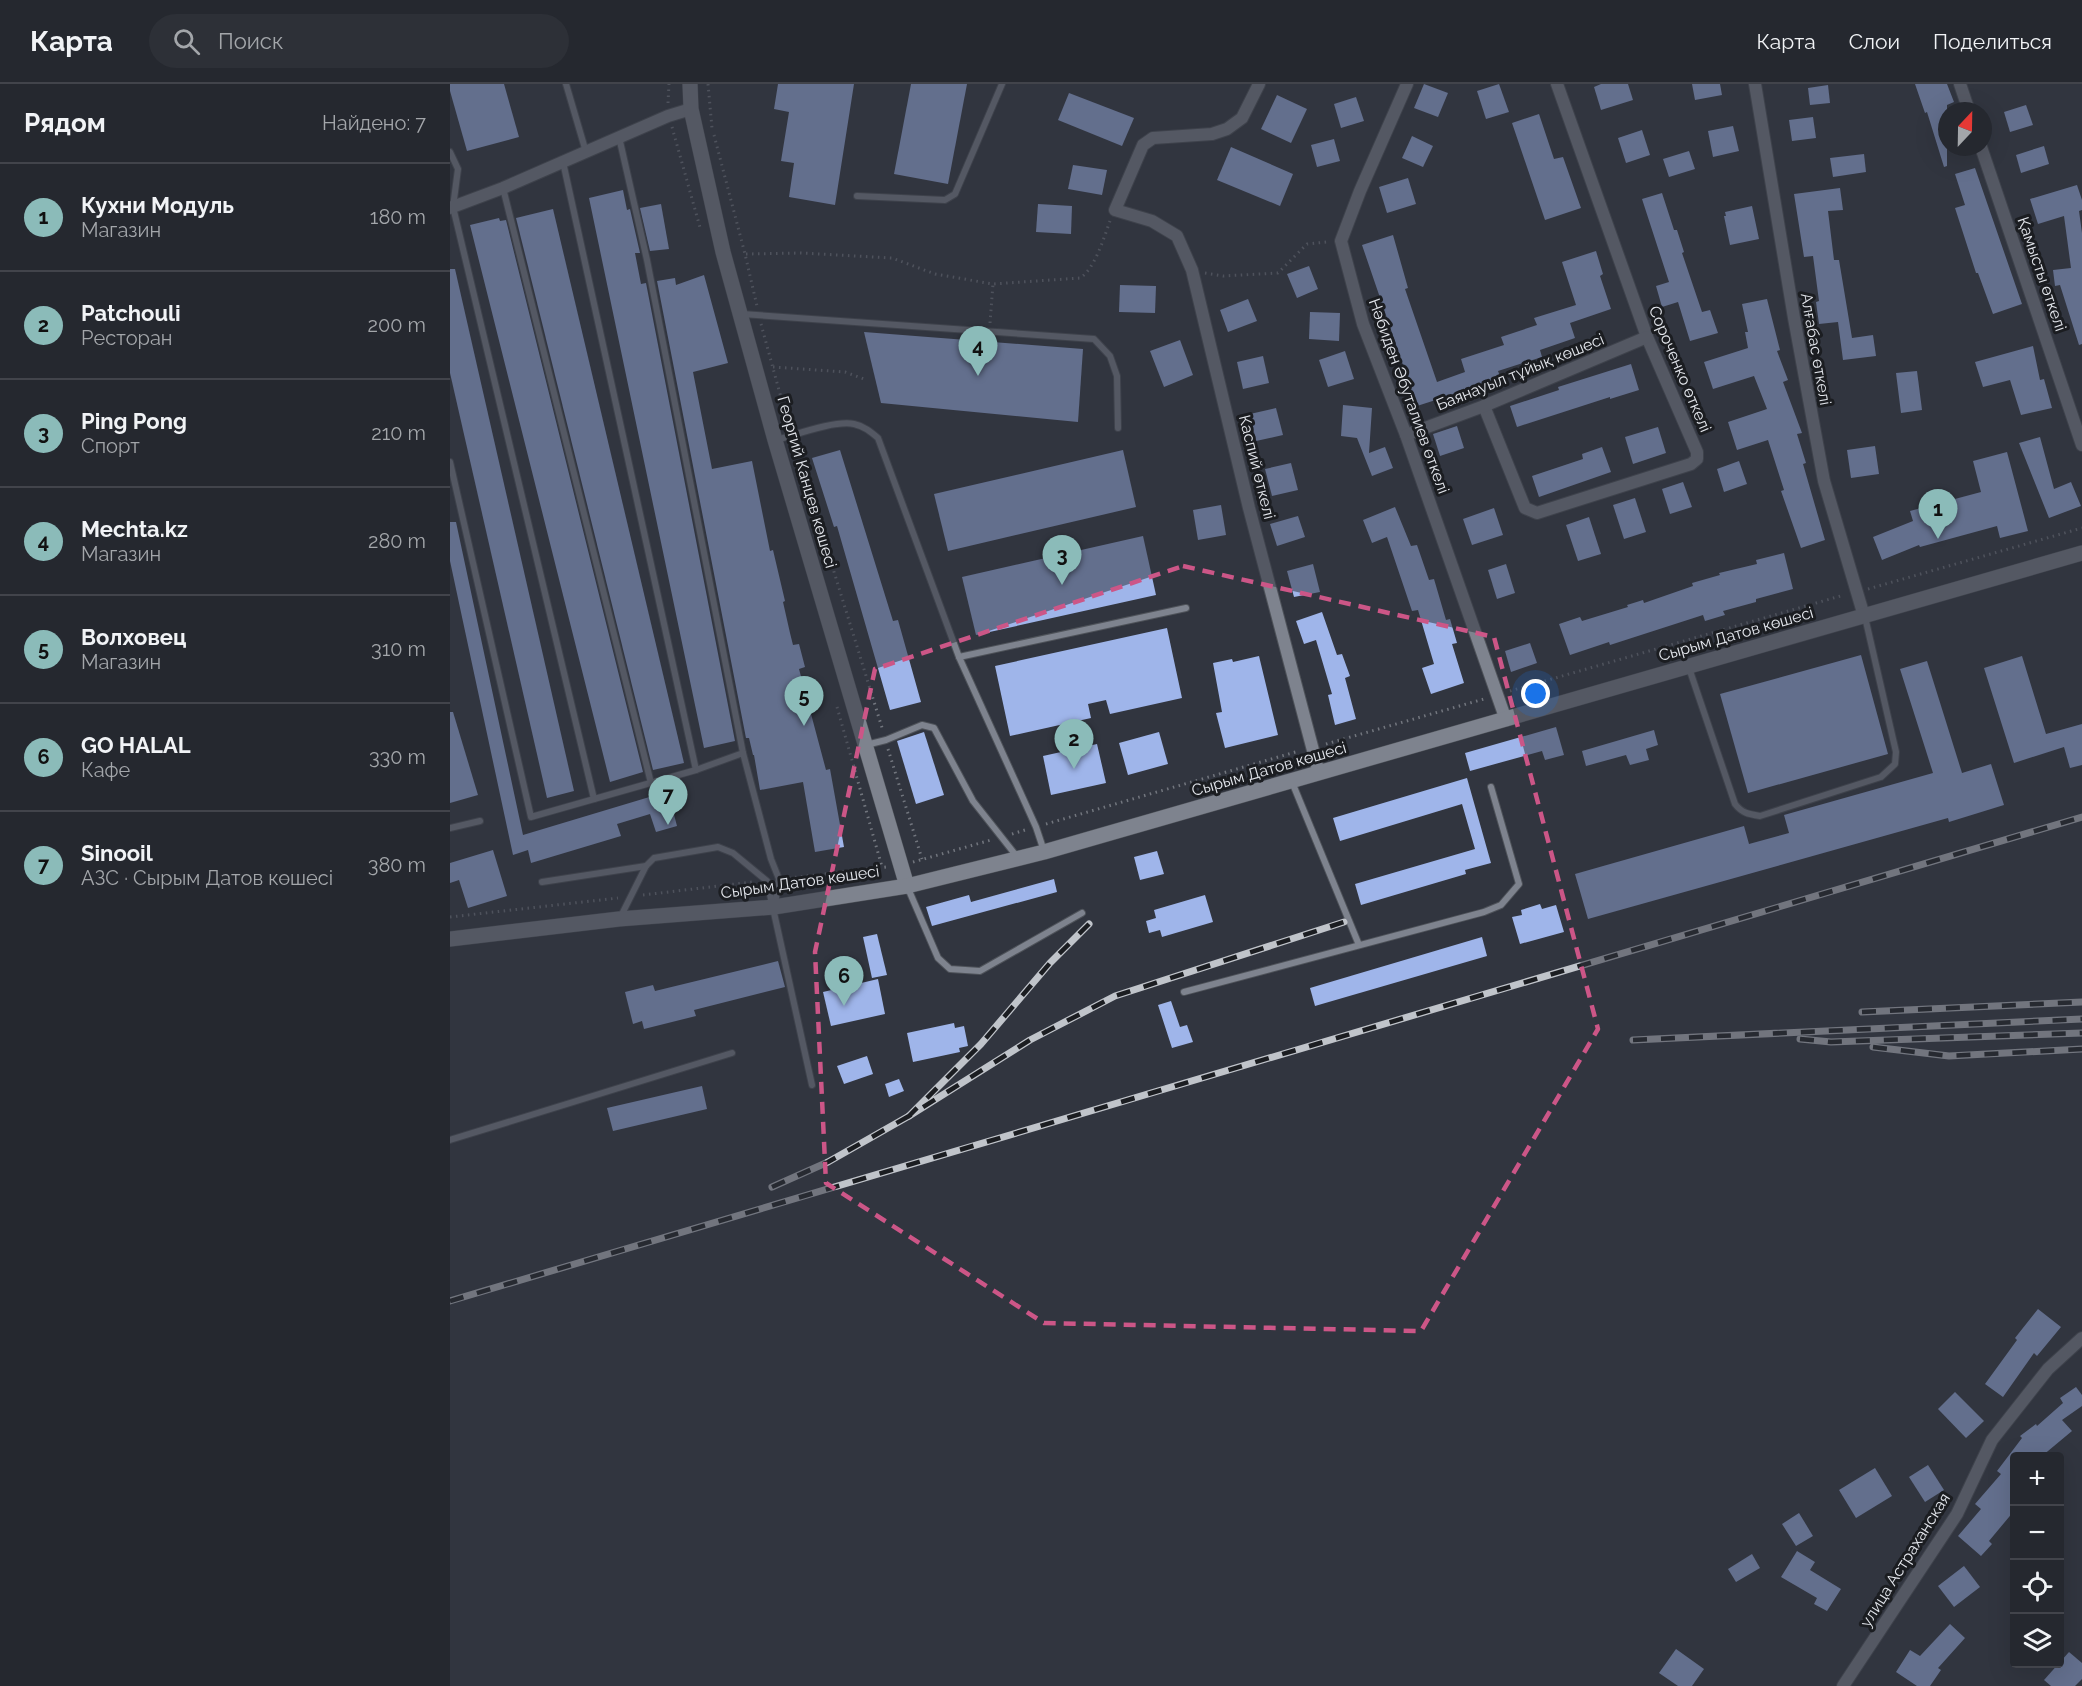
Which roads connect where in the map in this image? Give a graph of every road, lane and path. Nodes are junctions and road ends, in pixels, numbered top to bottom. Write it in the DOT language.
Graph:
graph roads {
  1 [pos="566,84"];
  2 [pos="690,84"];
  3 [pos="708,84"];
  4 [pos="1002,84"];
  5 [pos="1258,84"];
  6 [pos="1407,84"];
  7 [pos="1557,84"];
  8 [pos="1755,84"];
  9 [pos="1960,84"];
  10 [pos="1966,102"];
  11 [pos="691,109"];
  12 [pos="619,137"];
  13 [pos="450,152"];
  14 [pos="586,152"];
  15 [pos="1984,156"];
  16 [pos="563,162"];
  17 [pos="503,188"];
  18 [pos="857,196"];
  19 [pos="452,208"];
  20 [pos="1115,210"];
  21 [pos="1341,241"];
  22 [pos="723,252"];
  23 [pos="745,254"];
  24 [pos="1191,270"];
  25 [pos="993,284"];
  26 [pos="740,314"];
  27 [pos="759,315"];
  28 [pos="989,331"];
  29 [pos="1647,337"];
  30 [pos="773,367"];
  31 [pos="864,379"];
  32 [pos="1484,406"];
  33 [pos="1118,428"];
  34 [pos="792,435"];
  35 [pos="1406,435"];
  36 [pos="775,440"];
  37 [pos="2082,445"];
  38 [pos="450,462"];
  39 [pos="2082,528"];
  40 [pos="2082,553"];
  41 [pos="1857,592"];
  42 [pos="1186,608"];
  43 [pos="1864,616"];
  44 [pos="959,657"];
  45 [pos="1689,667"];
  46 [pos="1497,695"];
  47 [pos="1506,720"];
  48 [pos="886,740"];
  49 [pos="865,745"];
  50 [pos="1312,748"];
  51 [pos="743,753"];
  52 [pos="696,770"];
  53 [pos="1318,773"];
  54 [pos="1292,781"];
  55 [pos="651,783"];
  56 [pos="1491,787"];
  57 [pos="594,799"];
  58 [pos="480,821"];
  59 [pos="1036,827"];
  60 [pos="450,828"];
  61 [pos="1002,837"];
  62 [pos="1044,852"];
  63 [pos="1018,858"];
  64 [pos="922,859"];
  65 [pos="901,865"];
  66 [pos="646,866"];
  67 [pos="779,879"];
  68 [pos="767,881"];
  69 [pos="542,882"];
  70 [pos="907,886"];
  71 [pos="631,896"];
  72 [pos="774,907"];
  73 [pos="1082,913"];
  74 [pos="450,917"];
  75 [pos="620,919"];
  76 [pos="450,939"];
  77 [pos="1359,945"];
  78 [pos="1184,992"];
  79 [pos="732,1053"];
  80 [pos="812,1085"];
  81 [pos="450,1140"];
  82 [pos="2082,1338"];
  83 [pos="1843,1686"];
  1 -- 14 [label="lane"];
  2 -- 11 [label="main road, Георгий Канцев көшесі"];
  3 -- 23 [label="path"];
  4 -- 18 [label="lane"];
  5 -- 20 [label="street"];
  6 -- 21 [label="street"];
  7 -- 29 [label="street, Сороченко өткелі"];
  8 -- 41 [label="street, Алғабас өткелі"];
  9 -- 10 [label="street"];
  11 -- 12 [label="street"];
  11 -- 22 [label="main road, Георгий Канцев көшесі"];
  12 -- 14 [label="street"];
  12 -- 51 [label="lane"];
  13 -- 19 [label="lane"];
  14 -- 16 [label="street"];
  15 -- 37 [label="street, Қамысты өткелі"];
  16 -- 17 [label="street"];
  16 -- 52 [label="lane"];
  17 -- 19 [label="street"];
  17 -- 55 [label="lane"];
  19 -- 57 [label="lane"];
  20 -- 24 [label="street, Каспий өткелі"];
  20 -- 25 [label="path"];
  21 -- 24 [label="path"];
  21 -- 35 [label="street, Нәбиден Әбуталиев өткелі"];
  22 -- 23 [label="path"];
  22 -- 26 [label="main road, Георгий Канцев көшесі"];
  23 -- 25 [label="path"];
  23 -- 27 [label="path"];
  24 -- 50 [label="street, Каспий өткелі"];
  25 -- 28 [label="path"];
  26 -- 27 [label="lane"];
  26 -- 36 [label="main road, Георгий Канцев көшесі"];
  27 -- 28 [label="lane"];
  27 -- 30 [label="path"];
  28 -- 33 [label="lane"];
  29 -- 32 [label="street, Баянауыл тұйық көшесі"];
  29 -- 32 [label="street, Сороченко өткелі"];
  30 -- 31 [label="path"];
  30 -- 34 [label="path"];
  32 -- 35 [label="street, Баянауыл тұйық көшесі"];
  34 -- 36 [label="lane"];
  34 -- 44 [label="lane"];
  34 -- 48 [label="path"];
  35 -- 46 [label="street, Нәбиден Әбуталиев өткелі"];
  36 -- 49 [label="main road, Георгий Канцев көшесі"];
  38 -- 57 [label="lane"];
  39 -- 41 [label="path"];
  40 -- 43 [label="main road, Сырым Датов көшесі"];
  41 -- 43 [label="street, Алғабас өткелі"];
  41 -- 46 [label="path"];
  42 -- 44 [label="lane"];
  43 -- 45 [label="main road, Сырым Датов көшесі"];
  43 -- 45 [label="lane"];
  44 -- 59 [label="lane"];
  45 -- 47 [label="main road, Сырым Датов көшесі"];
  46 -- 47 [label="street, Нәбиден Әбуталиев өткелі"];
  46 -- 50 [label="path"];
  47 -- 53 [label="main road, Сырым Датов көшесі"];
  48 -- 49 [label="lane"];
  48 -- 61 [label="lane"];
  48 -- 64 [label="path"];
  49 -- 65 [label="main road, Георгий Канцев көшесі"];
  50 -- 53 [label="street, Каспий өткелі"];
  50 -- 59 [label="path"];
  51 -- 52 [label="lane"];
  51 -- 67 [label="lane"];
  52 -- 55 [label="lane"];
  53 -- 54 [label="main road, Сырым Датов көшесі"];
  54 -- 62 [label="main road, Сырым Датов көшесі"];
  54 -- 77 [label="lane"];
  55 -- 57 [label="lane"];
  56 -- 77 [label="lane"];
  58 -- 60 [label="lane"];
  59 -- 61 [label="path"];
  59 -- 62 [label="lane"];
  61 -- 63 [label="lane"];
  61 -- 64 [label="path"];
  62 -- 63 [label="main road, Сырым Датов көшесі"];
  63 -- 70 [label="main road, Сырым Датов көшесі"];
  64 -- 65 [label="path"];
  65 -- 67 [label="path"];
  65 -- 70 [label="main road, Георгий Канцев көшесі"];
  66 -- 68 [label="lane"];
  66 -- 69 [label="lane"];
  66 -- 71 [label="lane"];
  67 -- 72 [label="lane"];
  68 -- 71 [label="path"];
  68 -- 72 [label="lane"];
  70 -- 72 [label="main road, Сырым Датов көшесі"];
  70 -- 73 [label="lane"];
  71 -- 74 [label="path"];
  71 -- 75 [label="lane"];
  72 -- 75 [label="main road, Сырым Датов көшесі"];
  72 -- 80 [label="lane"];
  75 -- 76 [label="main road, Сырым Датов көшесі"];
  77 -- 78 [label="lane"];
  79 -- 81 [label="lane"];
  82 -- 83 [label="street, улица Астраханская"];
}
